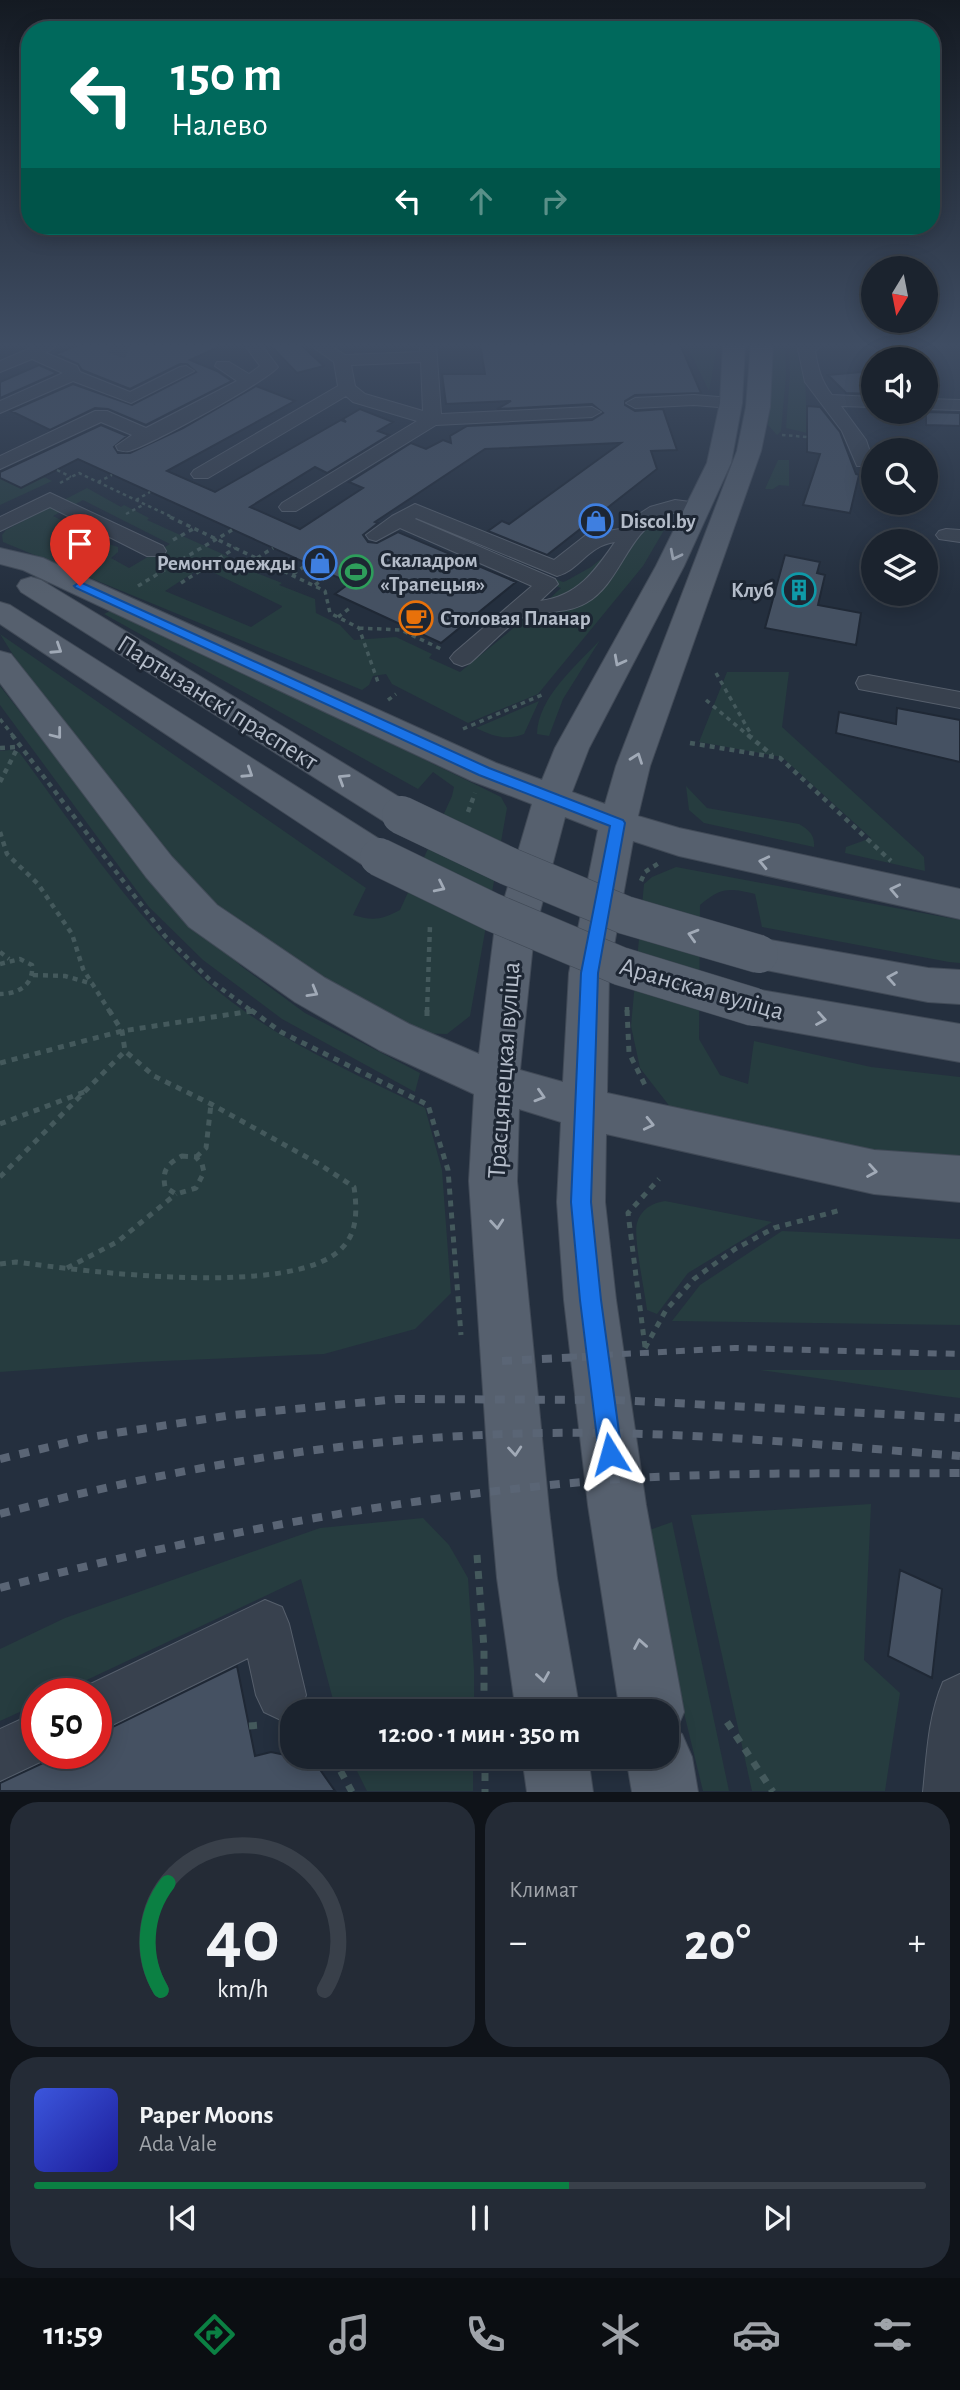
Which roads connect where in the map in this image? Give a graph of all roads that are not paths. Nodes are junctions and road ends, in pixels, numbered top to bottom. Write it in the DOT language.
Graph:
graph roads {
  1 [pos="74,428"];
  2 [pos="130,428"];
  3 [pos="161,428"];
  4 [pos="280,428"];
  5 [pos="419,428"];
  6 [pos="727,428"];
  7 [pos="754,428"];
  8 [pos="848,428"];
  9 [pos="147,435"];
  10 [pos="125,446"];
  11 [pos="861,450"];
  12 [pos="0,463"];
  13 [pos="201,474"];
  14 [pos="289,507"];
  15 [pos="713,510"];
  16 [pos="399,520"];
  17 [pos="0,525"];
  18 [pos="631,533"];
  19 [pos="376,536"];
  20 [pos="162,547"];
  21 [pos="0,556"];
  22 [pos="0,566"];
  23 [pos="0,611"];
  24 [pos="517,611"];
  25 [pos="462,658"];
  26 [pos="0,661"];
  27 [pos="868,684"];
  28 [pos="960,700"];
  29 [pos="552,798"];
  30 [pos="401,815"];
  31 [pos="618,823"];
  32 [pos="379,857"];
  33 [pos="960,904"];
  34 [pos="960,987"];
  35 [pos="960,1043"];
  36 [pos="497,1083"];
  37 [pos="583,1108"];
  38 [pos="960,1179"];
  39 [pos="281,1695"];
  40 [pos="546,1699"];
  41 [pos="650,1699"];
  42 [pos="960,1699"];
  43 [pos="112,1700"];
  44 [pos="21,1745"];
  45 [pos="0,1756"];
  46 [pos="557,1769"];
  47 [pos="661,1769"];
  48 [pos="561,1791"];
  49 [pos="665,1791"];
  50 [pos="949,1791"];
  1 -- 12 [label="street"];
  2 -- 9 [label="street"];
  3 -- 9 [label="street"];
  4 -- 13 [label="street"];
  5 -- 14 [label="street"];
  6 -- 15 [label="main road, Трасцянецкая вуліца"];
  7 -- 15 [label="main road, Трасцянецкая вуліца"];
  8 -- 11 [label="street"];
  9 -- 10 [label="street"];
  15 -- 18 [label="street"];
  15 -- 29 [label="main road, Трасцянецкая вуліца, one-way"];
  31 -- 15 [label="main road, Трасцянецкая вуліца, one-way"];
  16 -- 18 [label="street"];
  16 -- 19 [label="street"];
  16 -- 24 [label="street"];
  17 -- 20 [label="street"];
  18 -- 24 [label="street"];
  21 -- 29 [label="main road"];
  30 -- 22 [label="main road, Партызанскі праспект, one-way"];
  23 -- 32 [label="main road, Партызанскі праспект, one-way"];
  24 -- 25 [label="street"];
  26 -- 36 [label="main road, one-way"];
  27 -- 28 [label="street"];
  29 -- 31 [label="main road"];
  29 -- 36 [label="main road, Трасцянецкая вуліца"];
  34 -- 30 [label="main road, Аранская вуліца, one-way, bridge"];
  33 -- 31 [label="main road, one-way"];
  31 -- 37 [label="main road, Трасцянецкая вуліца"];
  32 -- 35 [label="main road, Аранская вуліца, one-way, bridge"];
  36 -- 37 [label="main road, one-way"];
  36 -- 40 [label="main road, Трасцянецкая вуліца, one-way"];
  37 -- 38 [label="main road, one-way"];
  41 -- 37 [label="main road, Трасцянецкая вуліца, one-way"];
  39 -- 43 [label="street"];
  42 -- 50 [label="street"];
  44 -- 45 [label="street"];
  46 -- 48 [label="main road"];
  47 -- 49 [label="main road"];
}
